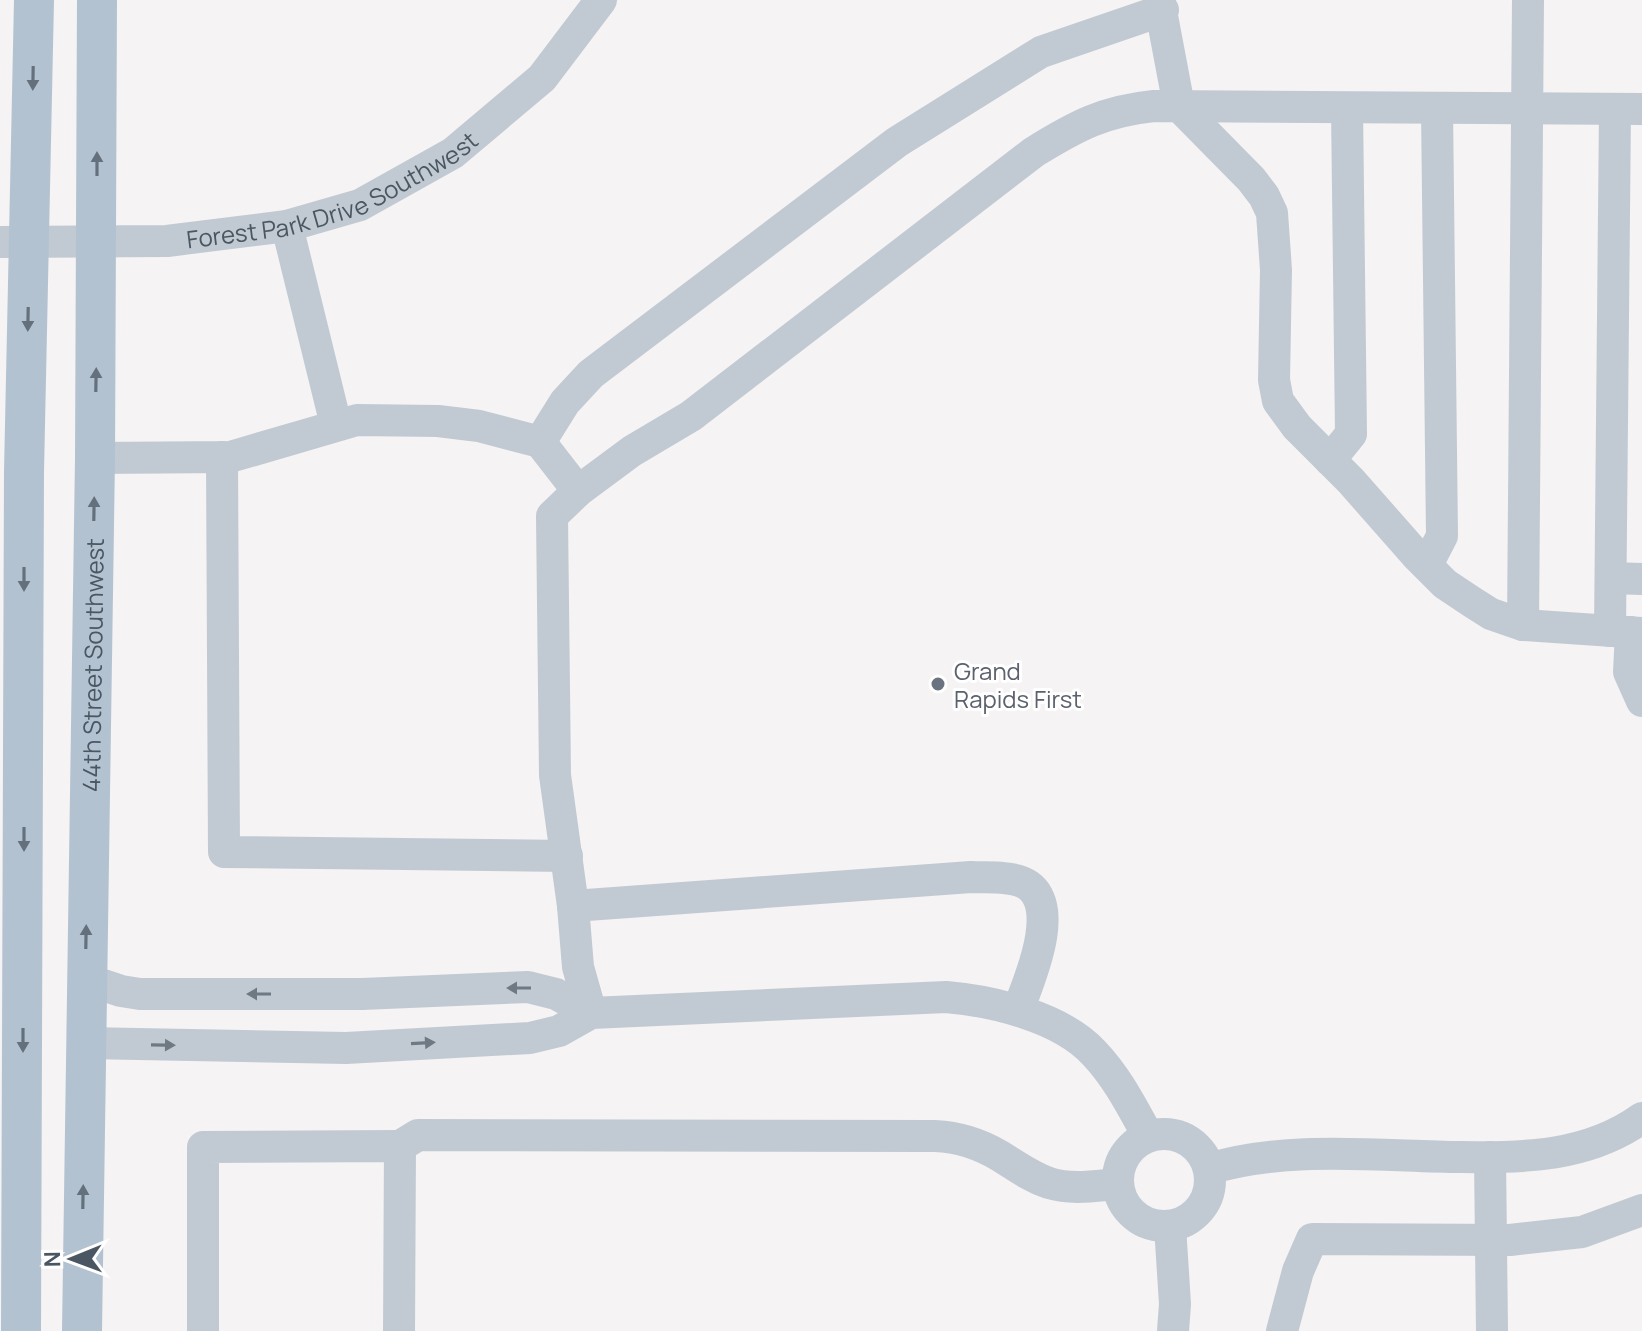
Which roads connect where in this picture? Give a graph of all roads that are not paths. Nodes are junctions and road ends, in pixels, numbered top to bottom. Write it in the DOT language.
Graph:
graph roads {
  1 [pos="34,0"];
  2 [pos="97,0"];
  3 [pos="601,0"];
  4 [pos="1528,0"];
  5 [pos="1161,5"];
  6 [pos="1179,106"];
  7 [pos="1347,108"];
  8 [pos="1437,108"];
  9 [pos="1528,109"];
  10 [pos="1629,109"];
  11 [pos="287,226"];
  12 [pos="15,242"];
  13 [pos="97,242"];
  14 [pos="336,425"];
  15 [pos="540,442"];
  16 [pos="222,457"];
  17 [pos="95,458"];
  18 [pos="1330,460"];
  19 [pos="578,491"];
  20 [pos="1427,565"];
  21 [pos="1626,579"];
  22 [pos="1523,625"];
  23 [pos="1628,632"];
  24 [pos="1642,701"];
  25 [pos="567,856"];
  26 [pos="573,906"];
  27 [pos="12,963"];
  28 [pos="85,979"];
  29 [pos="1018,1010"];
  30 [pos="591,1013"];
  31 [pos="85,1043"];
  32 [pos="1642,1118"];
  33 [pos="1148,1136"];
  34 [pos="400,1146"];
  35 [pos="1490,1157"];
  36 [pos="1209,1169"];
  37 [pos="1117,1184"];
  38 [pos="1642,1210"];
  39 [pos="1170,1226"];
  40 [pos="1492,1240"];
  41 [pos="21,1331"];
  42 [pos="82,1331"];
  43 [pos="203,1331"];
  44 [pos="399,1331"];
  45 [pos="1173,1331"];
  46 [pos="1282,1331"];
  47 [pos="1492,1331"];
  1 -- 12 [label="main road, one-way"];
  13 -- 2 [label="main road, 44th Street Southwest, one-way"];
  3 -- 11 [label="street, Forest Park Drive Southwest"];
  4 -- 9 [label="street"];
  5 -- 6 [label="street"];
  5 -- 15 [label="street"];
  6 -- 7 [label="street"];
  6 -- 18 [label="street"];
  6 -- 19 [label="street"];
  7 -- 8 [label="street"];
  7 -- 18 [label="street"];
  8 -- 9 [label="street"];
  8 -- 20 [label="street"];
  9 -- 10 [label="street"];
  9 -- 22 [label="street"];
  10 -- 21 [label="street"];
  11 -- 13 [label="street, Forest Park Drive Southwest"];
  11 -- 14 [label="street"];
  12 -- 13 [label="street, Forest Park Drive Southwest"];
  12 -- 27 [label="main road, one-way"];
  17 -- 13 [label="main road, 44th Street Southwest, one-way"];
  14 -- 15 [label="street"];
  14 -- 16 [label="street"];
  15 -- 19 [label="street"];
  16 -- 17 [label="street"];
  16 -- 25 [label="street"];
  28 -- 17 [label="main road, 44th Street Southwest, one-way"];
  18 -- 20 [label="street"];
  19 -- 25 [label="street"];
  20 -- 22 [label="street"];
  21 -- 23 [label="street"];
  22 -- 23 [label="street"];
  23 -- 24 [label="street"];
  25 -- 26 [label="street"];
  26 -- 29 [label="street"];
  26 -- 30 [label="street"];
  27 -- 31 [label="main road"];
  27 -- 41 [label="main road, one-way"];
  30 -- 28 [label="street, one-way"];
  28 -- 31 [label="main road, 44th Street Southwest"];
  29 -- 30 [label="street"];
  29 -- 33 [label="street"];
  31 -- 30 [label="street, one-way"];
  42 -- 31 [label="main road, 44th Street Southwest, one-way"];
  32 -- 35 [label="street"];
  33 -- 36 [label="street"];
  33 -- 37 [label="street"];
  34 -- 37 [label="street"];
  34 -- 43 [label="street"];
  34 -- 44 [label="street"];
  35 -- 36 [label="street"];
  35 -- 40 [label="street"];
  36 -- 39 [label="street"];
  37 -- 39 [label="street"];
  38 -- 40 [label="street"];
  39 -- 45 [label="street"];
  40 -- 46 [label="street"];
  40 -- 47 [label="street"];
}
